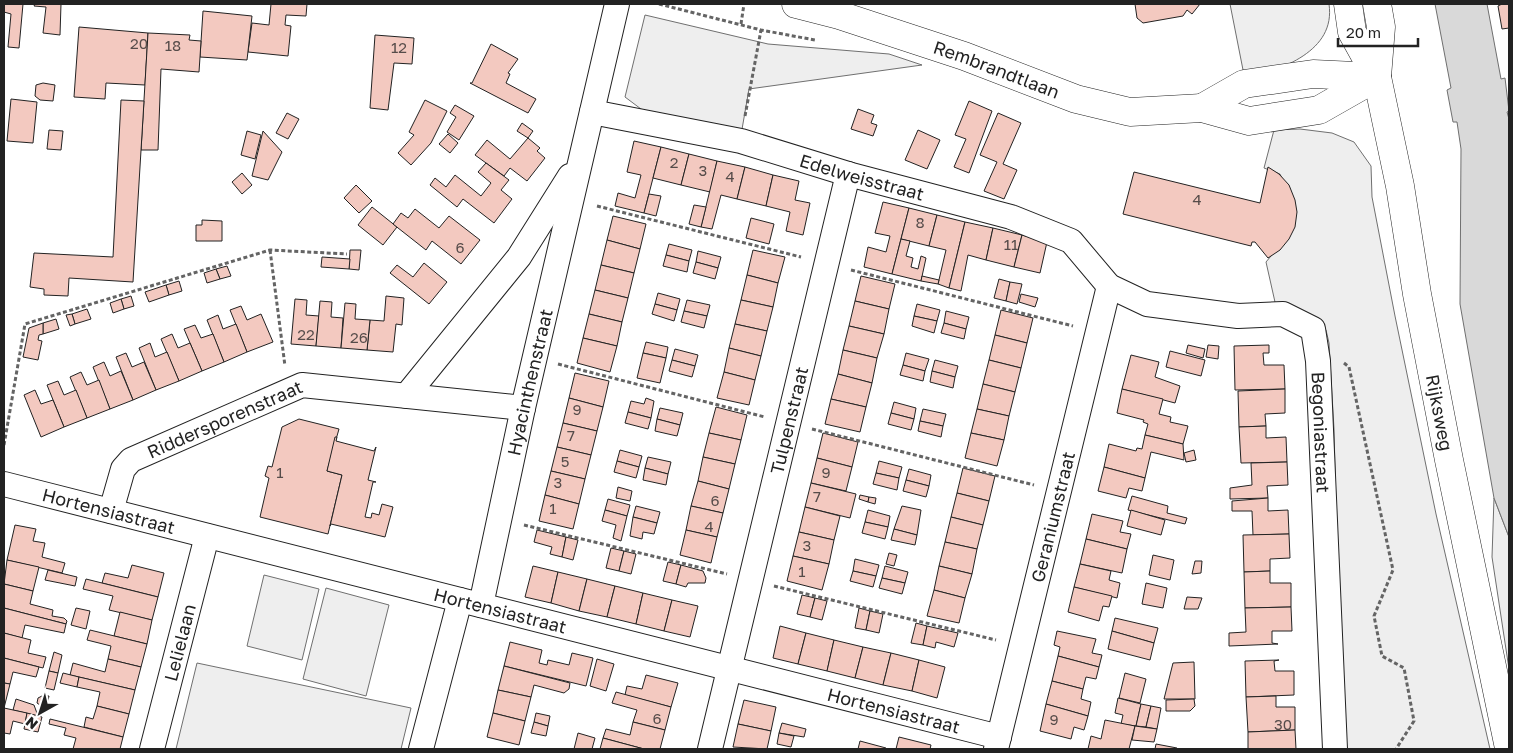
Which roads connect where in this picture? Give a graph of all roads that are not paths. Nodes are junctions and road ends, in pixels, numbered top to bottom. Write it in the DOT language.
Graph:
graph roads {
  1 [pos="617,4"];
  2 [pos="796,4"];
  3 [pos="1348,4"];
  4 [pos="1377,4"];
  5 [pos="1377,77"];
  6 [pos="1202,108"];
  7 [pos="592,112"];
  8 [pos="581,160"];
  9 [pos="848,174"];
  10 [pos="1109,286"];
  11 [pos="406,396"];
  12 [pos="523,408"];
  13 [pos="4,484"];
  14 [pos="111,511"];
  15 [pos="207,536"];
  16 [pos="470,602"];
  17 [pos="729,668"];
  18 [pos="997,743"];
  19 [pos="1509,748"];
  20 [pos="152,749"];
  21 [pos="421,749"];
  22 [pos="710,749"];
  23 [pos="1335,749"];
  1 -- 7 [label="street, Hyacinthenstraat"];
  2 -- 6 [label="main road, Rembrandtlaan"];
  3 -- 5 [label="main road, Rijksweg"];
  4 -- 5 [label="main road, Rijksweg"];
  5 -- 6 [label="main road, Rembrandtlaan"];
  5 -- 6 [label="main road, Rembrandtlaan"];
  5 -- 19 [label="main road, Rijksweg"];
  7 -- 8 [label="street, Hyacinthenstraat"];
  7 -- 9 [label="street, Edelweisstraat"];
  8 -- 11 [label="street, Hyacinthenstraat"];
  8 -- 12 [label="street, Hyacinthenstraat"];
  9 -- 10 [label="street, Edelweisstraat"];
  9 -- 17 [label="street, Tulpenstraat"];
  10 -- 18 [label="street, Geraniumstraat"];
  10 -- 23 [label="street, Begoniastraat"];
  11 -- 12 [label="street, Riddersporenstraat"];
  11 -- 14 [label="street, Riddersporenstraat"];
  12 -- 16 [label="street, Hyacinthenstraat"];
  13 -- 14 [label="street, Hortensiastraat"];
  14 -- 15 [label="street, Hortensiastraat"];
  15 -- 16 [label="street, Hortensiastraat"];
  15 -- 20 [label="street, Lelielaan"];
  16 -- 17 [label="street, Hortensiastraat"];
  16 -- 21 [label="street, Hyacinthenstraat"];
  17 -- 18 [label="street, Hortensiastraat"];
  17 -- 22 [label="street, Tulpenstraat"];
}
